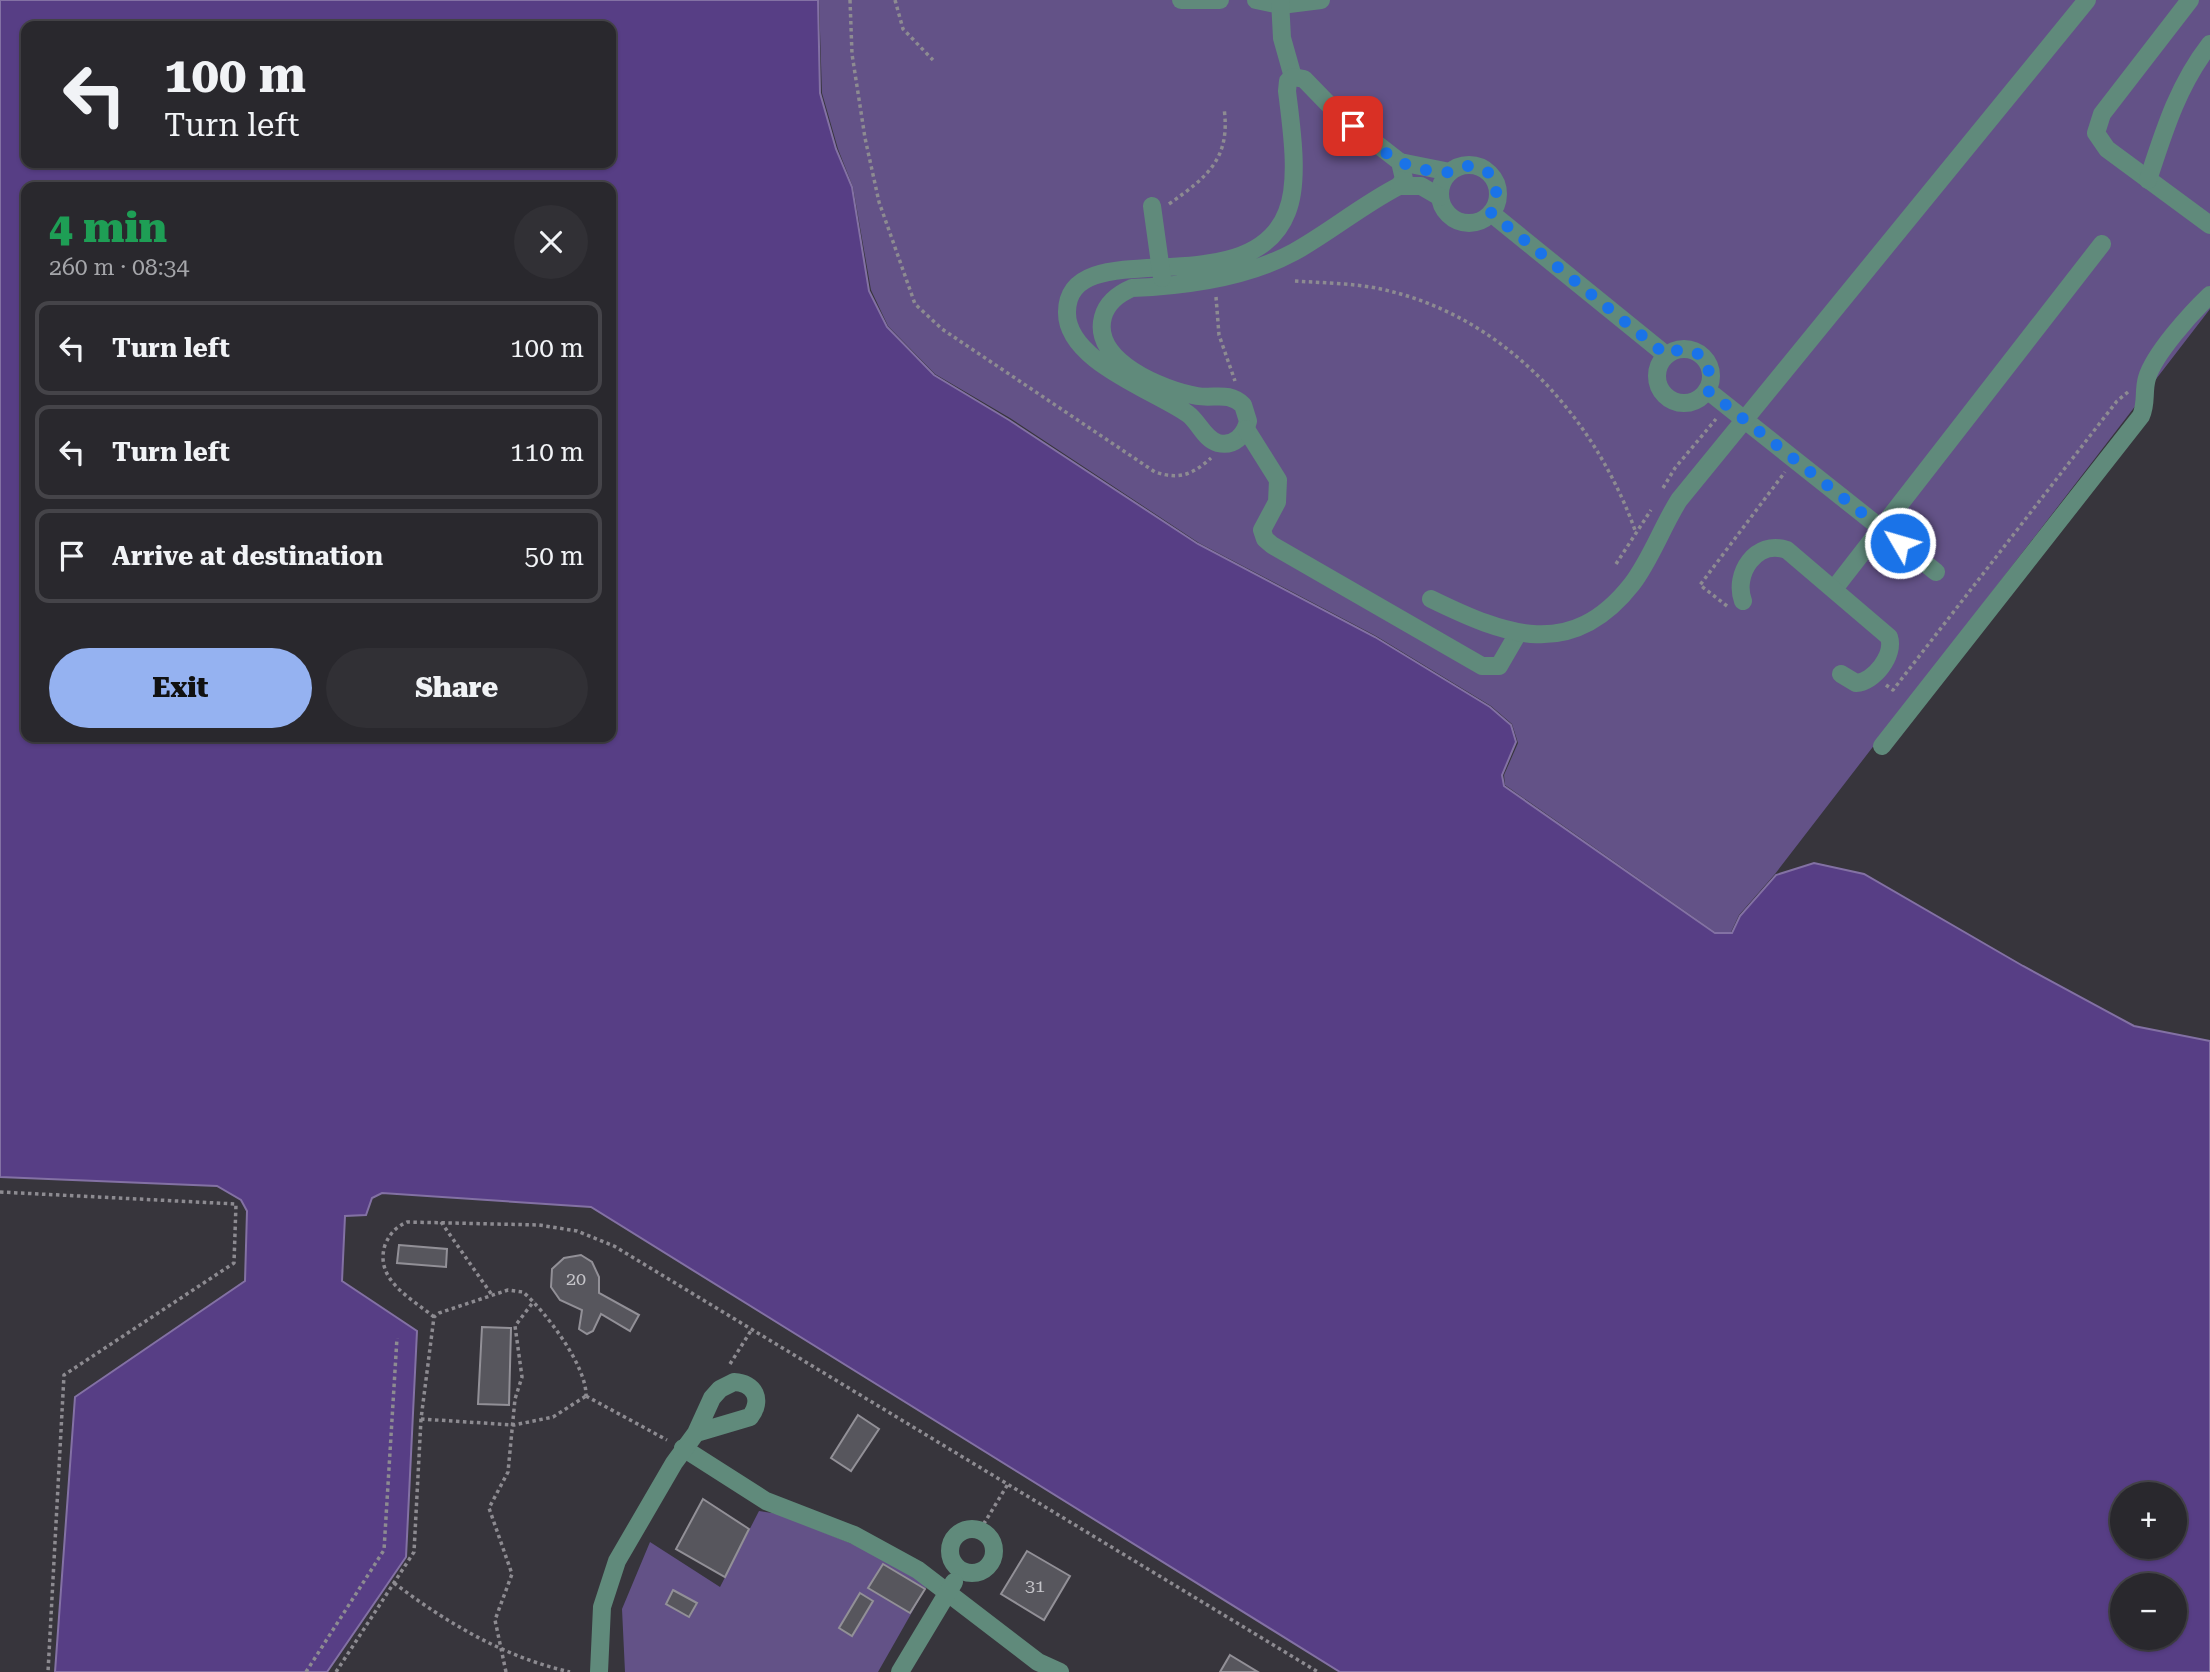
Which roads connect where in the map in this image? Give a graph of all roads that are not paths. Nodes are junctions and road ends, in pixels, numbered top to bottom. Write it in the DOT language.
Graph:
graph roads {
  1 [pos="1181,0"];
  2 [pos="1220,0"];
  3 [pos="1256,0"];
  4 [pos="1321,0"];
  5 [pos="2087,0"];
  6 [pos="2190,0"];
  7 [pos="1280,2"];
  8 [pos="2210,44"];
  9 [pos="1293,77"];
  10 [pos="1400,162"];
  11 [pos="1450,172"];
  12 [pos="2148,180"];
  13 [pos="1398,186"];
  14 [pos="1440,197"];
  15 [pos="1153,211"];
  16 [pos="1491,213"];
  17 [pos="2210,225"];
  18 [pos="2102,244"];
  19 [pos="1161,276"];
  20 [pos="2210,295"];
  21 [pos="1666,355"];
  22 [pos="1707,390"];
  23 [pos="1745,420"];
  24 [pos="1247,429"];
  25 [pos="1881,528"];
  26 [pos="1936,572"];
  27 [pos="1834,589"];
  28 [pos="1431,599"];
  29 [pos="1735,604"];
  30 [pos="1517,635"];
  31 [pos="1841,674"];
  32 [pos="1882,746"];
  33 [pos="696,1433"];
  34 [pos="683,1448"];
  35 [pos="961,1570"];
  36 [pos="947,1592"];
  37 [pos="1035,1667"];
  38 [pos="599,1672"];
  39 [pos="900,1672"];
  40 [pos="1060,1672"];
  1 -- 2 [label="lane"];
  3 -- 7 [label="lane"];
  4 -- 7 [label="lane"];
  5 -- 23 [label="lane"];
  6 -- 12 [label="lane"];
  7 -- 9 [label="lane"];
  8 -- 12 [label="lane"];
  9 -- 10 [label="lane"];
  9 -- 19 [label="lane"];
  10 -- 11 [label="lane"];
  10 -- 13 [label="lane"];
  11 -- 14 [label="lane"];
  11 -- 16 [label="lane"];
  12 -- 17 [label="lane"];
  13 -- 14 [label="lane"];
  13 -- 19 [label="lane"];
  14 -- 16 [label="lane"];
  15 -- 19 [label="lane"];
  16 -- 21 [label="lane"];
  18 -- 25 [label="lane"];
  19 -- 24 [label="lane"];
  19 -- 24 [label="lane"];
  20 -- 32 [label="lane"];
  21 -- 22 [label="lane"];
  21 -- 22 [label="lane"];
  22 -- 23 [label="lane"];
  23 -- 25 [label="lane"];
  23 -- 30 [label="lane"];
  24 -- 30 [label="lane"];
  25 -- 26 [label="lane"];
  25 -- 27 [label="lane"];
  27 -- 29 [label="lane"];
  27 -- 31 [label="lane"];
  28 -- 30 [label="lane"];
  33 -- 33 [label="lane"];
  33 -- 34 [label="lane"];
  34 -- 36 [label="lane"];
  34 -- 38 [label="lane"];
  35 -- 35 [label="lane"];
  35 -- 36 [label="lane"];
  36 -- 37 [label="lane"];
  36 -- 39 [label="lane"];
  37 -- 40 [label="lane"];
}
